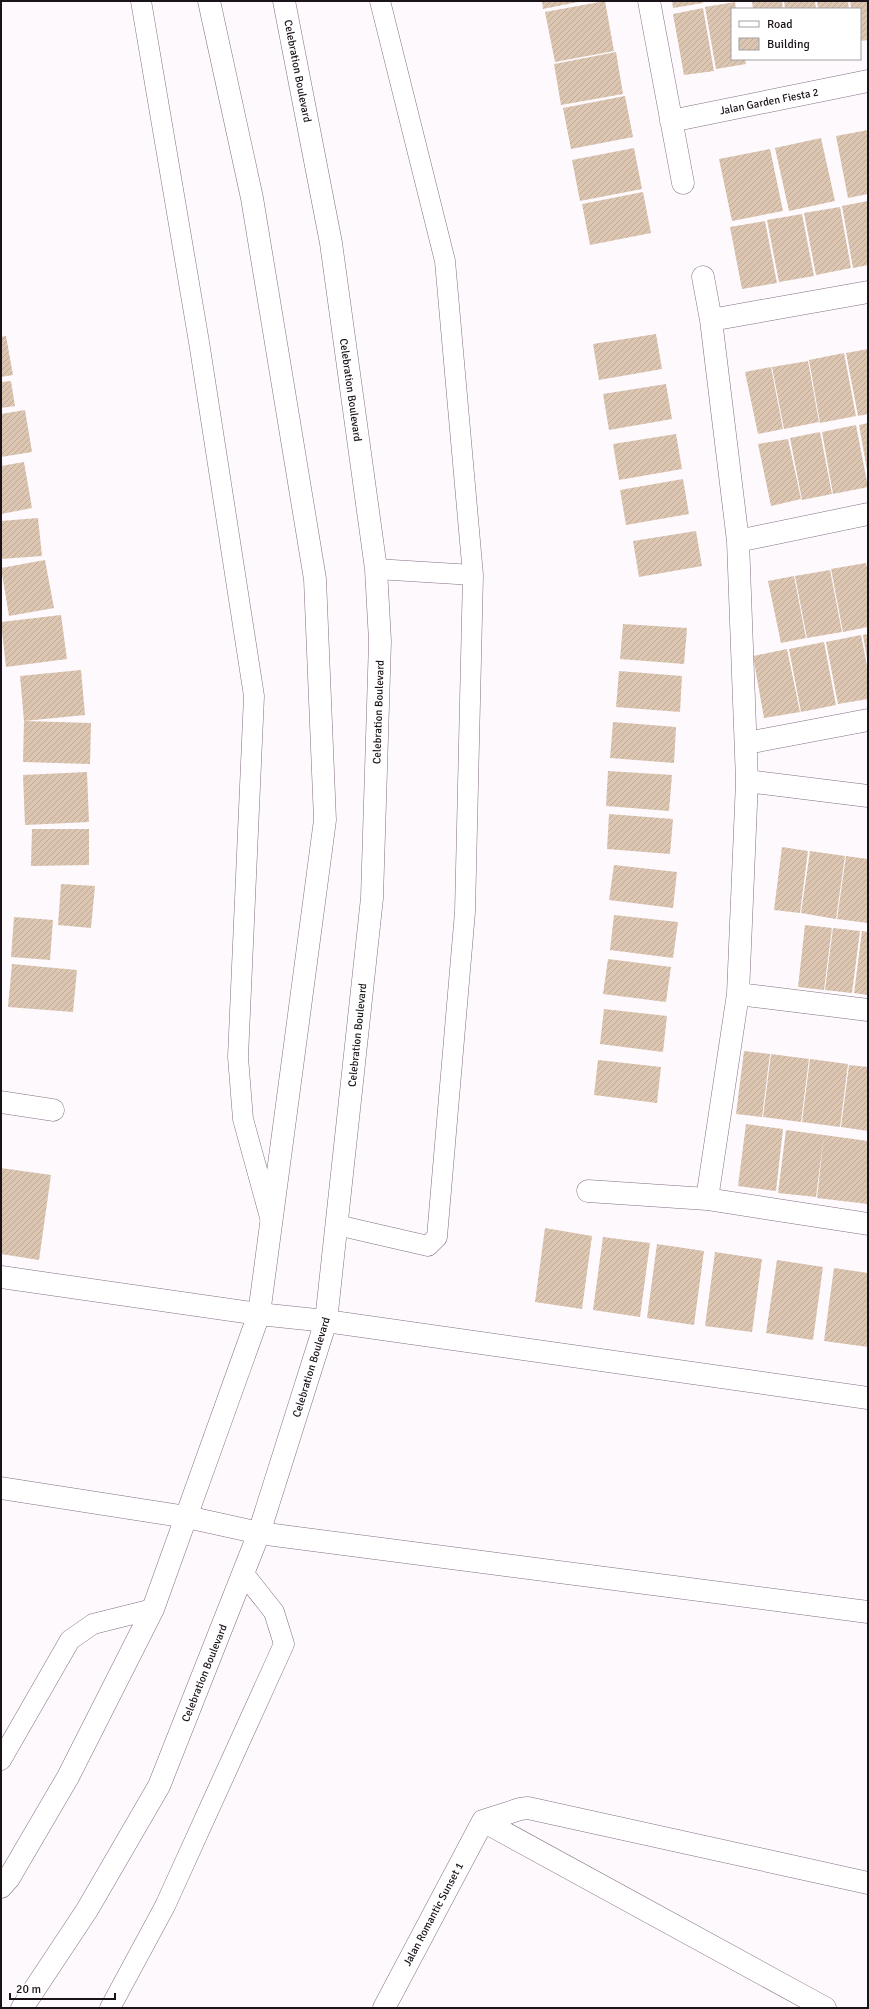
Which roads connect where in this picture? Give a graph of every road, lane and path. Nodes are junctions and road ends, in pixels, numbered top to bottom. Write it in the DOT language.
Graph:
graph roads {
  1 [pos="141,1"];
  2 [pos="209,1"];
  3 [pos="284,1"];
  4 [pos="380,1"];
  5 [pos="649,1"];
  6 [pos="868,81"];
  7 [pos="671,121"];
  8 [pos="683,183"];
  9 [pos="703,277"];
  10 [pos="868,292"];
  11 [pos="712,320"];
  12 [pos="868,514"];
  13 [pos="738,542"];
  14 [pos="376,569"];
  15 [pos="472,575"];
  16 [pos="868,720"];
  17 [pos="747,743"];
  18 [pos="747,781"];
  19 [pos="868,796"];
  20 [pos="738,994"];
  21 [pos="868,1010"];
  22 [pos="1,1102"];
  23 [pos="53,1110"];
  24 [pos="588,1190"];
  25 [pos="707,1198"];
  26 [pos="272,1223"];
  27 [pos="868,1224"];
  28 [pos="337,1225"];
  29 [pos="1,1277"];
  30 [pos="259,1314"];
  31 [pos="326,1321"];
  32 [pos="868,1398"];
  33 [pos="1,1488"];
  34 [pos="187,1517"];
  35 [pos="259,1533"];
  36 [pos="244,1574"];
  37 [pos="153,1610"];
  38 [pos="868,1612"];
  39 [pos="1,1760"];
  40 [pos="483,1821"];
  41 [pos="868,1883"];
  42 [pos="1,1887"];
  43 [pos="22,2008"];
  44 [pos="110,2008"];
  45 [pos="384,2008"];
  46 [pos="825,2008"];
  1 -- 26 [label="lane"];
  2 -- 26 [label="street"];
  3 -- 14 [label="street, Celebration Boulevard"];
  4 -- 15 [label="lane"];
  5 -- 7 [label="street"];
  6 -- 7 [label="street, Jalan Garden Fiesta 2"];
  7 -- 8 [label="street"];
  9 -- 11 [label="street"];
  10 -- 11 [label="street"];
  11 -- 13 [label="street"];
  12 -- 13 [label="street"];
  13 -- 17 [label="street"];
  14 -- 15 [label="lane"];
  14 -- 28 [label="street, Celebration Boulevard"];
  15 -- 28 [label="lane"];
  16 -- 17 [label="street"];
  17 -- 18 [label="street"];
  18 -- 19 [label="street"];
  18 -- 20 [label="street"];
  20 -- 21 [label="street"];
  20 -- 25 [label="street"];
  22 -- 23 [label="street"];
  24 -- 25 [label="street"];
  25 -- 27 [label="street"];
  26 -- 30 [label="street"];
  28 -- 31 [label="street, Celebration Boulevard"];
  29 -- 30 [label="street"];
  30 -- 31 [label="street"];
  30 -- 34 [label="street"];
  31 -- 32 [label="street"];
  31 -- 35 [label="street, Celebration Boulevard"];
  33 -- 34 [label="street"];
  34 -- 35 [label="street"];
  34 -- 37 [label="street"];
  35 -- 36 [label="street, Celebration Boulevard"];
  35 -- 38 [label="street"];
  36 -- 43 [label="street, Celebration Boulevard"];
  36 -- 44 [label="lane"];
  37 -- 39 [label="lane"];
  37 -- 42 [label="street"];
  40 -- 41 [label="street"];
  40 -- 45 [label="street, Jalan Romantic Sunset 1"];
  40 -- 46 [label="street"];
}
